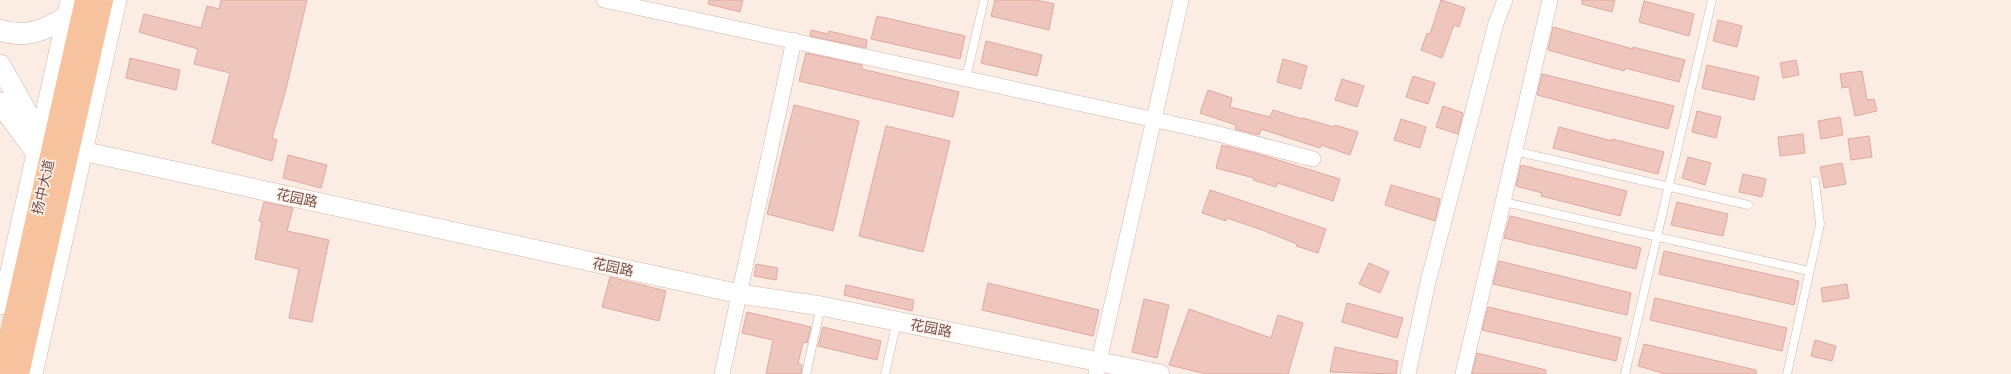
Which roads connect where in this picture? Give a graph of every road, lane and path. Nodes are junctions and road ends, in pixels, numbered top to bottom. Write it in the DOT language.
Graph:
graph roads {
  1 [pos="119,0"];
  2 [pos="604,0"];
  3 [pos="984,0"];
  4 [pos="1181,0"];
  5 [pos="1505,0"];
  6 [pos="1550,0"];
  7 [pos="1712,0"];
  8 [pos="85,1"];
  9 [pos="64,20"];
  10 [pos="0,30"];
  11 [pos="794,40"];
  12 [pos="0,65"];
  13 [pos="966,78"];
  14 [pos="0,103"];
  15 [pos="1154,120"];
  16 [pos="55,146"];
  17 [pos="1515,152"];
  18 [pos="1313,159"];
  19 [pos="1815,181"];
  20 [pos="1668,187"];
  21 [pos="1504,202"];
  22 [pos="1748,205"];
  23 [pos="1657,236"];
  24 [pos="1809,271"];
  25 [pos="740,294"];
  26 [pos="821,306"];
  27 [pos="0,307"];
  28 [pos="897,321"];
  29 [pos="1097,368"];
  30 [pos="2,374"];
  31 [pos="18,374"];
  32 [pos="35,374"];
  33 [pos="722,374"];
  34 [pos="806,374"];
  35 [pos="885,374"];
  36 [pos="1160,374"];
  37 [pos="1408,374"];
  38 [pos="1463,374"];
  39 [pos="1625,374"];
  40 [pos="1787,374"];
  1 -- 16 [label="street"];
  2 -- 11 [label="street"];
  3 -- 13 [label="lane"];
  4 -- 15 [label="street"];
  5 -- 37 [label="street"];
  6 -- 17 [label="street"];
  7 -- 20 [label="lane"];
  8 -- 9 [label="main road"];
  8 -- 16 [label="main road, 扬中大道"];
  9 -- 10 [label="main road"];
  9 -- 16 [label="street"];
  11 -- 13 [label="street"];
  11 -- 25 [label="street"];
  12 -- 16 [label="main road"];
  13 -- 15 [label="street"];
  14 -- 16 [label="main road"];
  15 -- 18 [label="street"];
  15 -- 29 [label="street"];
  16 -- 25 [label="street, 花园路"];
  16 -- 27 [label="street"];
  16 -- 30 [label="main road, 扬中大道"];
  16 -- 31 [label="main road, 扬中大道"];
  16 -- 32 [label="street"];
  17 -- 20 [label="lane"];
  17 -- 21 [label="street"];
  19 -- 24 [label="lane"];
  20 -- 22 [label="lane"];
  20 -- 23 [label="lane"];
  21 -- 23 [label="lane"];
  21 -- 38 [label="street"];
  23 -- 24 [label="lane"];
  23 -- 39 [label="lane"];
  24 -- 40 [label="lane"];
  25 -- 26 [label="street, 花园路"];
  25 -- 33 [label="street"];
  26 -- 28 [label="street, 花园路"];
  26 -- 34 [label="lane"];
  28 -- 29 [label="street, 花园路"];
  28 -- 35 [label="lane"];
  29 -- 36 [label="street, 花园路"];
}
